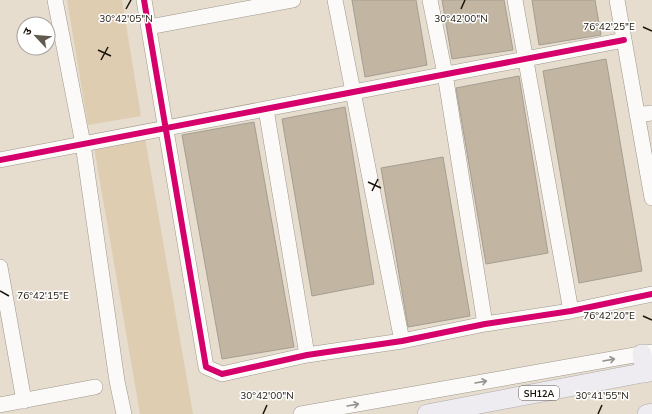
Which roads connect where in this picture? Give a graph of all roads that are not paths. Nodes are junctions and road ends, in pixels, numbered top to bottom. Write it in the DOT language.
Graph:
graph roads {
  1 [pos="55,0"];
  2 [pos="144,0"];
  3 [pos="293,0"];
  4 [pos="335,0"];
  5 [pos="430,0"];
  6 [pos="515,0"];
  7 [pos="617,0"];
  8 [pos="149,27"];
  9 [pos="624,40"];
  10 [pos="526,59"];
  11 [pos="445,74"];
  12 [pos="352,92"];
  13 [pos="266,109"];
  14 [pos="652,113"];
  15 [pos="637,115"];
  16 [pos="165,128"];
  17 [pos="83,144"];
  18 [pos="0,160"];
  19 [pos="652,198"];
  20 [pos="0,268"];
  21 [pos="652,294"];
  22 [pos="571,311"];
  23 [pos="485,324"];
  24 [pos="402,341"];
  25 [pos="647,353"];
  26 [pos="307,355"];
  27 [pos="649,372"];
  28 [pos="95,387"];
  29 [pos="24,401"];
  30 [pos="0,405"];
  31 [pos="652,413"];
  32 [pos="124,414"];
  33 [pos="301,414"];
  34 [pos="427,414"];
  35 [pos="647,414"];
  1 -- 17 [label="street"];
  2 -- 8 [label="street"];
  3 -- 8 [label="street"];
  4 -- 12 [label="street"];
  5 -- 11 [label="street"];
  6 -- 10 [label="street"];
  7 -- 9 [label="street"];
  8 -- 16 [label="street"];
  9 -- 10 [label="street"];
  9 -- 15 [label="street"];
  10 -- 11 [label="street"];
  10 -- 22 [label="street"];
  11 -- 12 [label="street"];
  11 -- 23 [label="street"];
  12 -- 13 [label="street"];
  12 -- 24 [label="street"];
  13 -- 16 [label="street"];
  13 -- 26 [label="street"];
  14 -- 15 [label="street"];
  15 -- 19 [label="street"];
  16 -- 17 [label="street"];
  16 -- 26 [label="street"];
  17 -- 18 [label="street"];
  17 -- 32 [label="street"];
  20 -- 29 [label="street"];
  21 -- 22 [label="street"];
  22 -- 23 [label="street"];
  23 -- 24 [label="street"];
  24 -- 26 [label="street"];
  25 -- 27 [label="main road"];
  33 -- 25 [label="street, one-way"];
  27 -- 34 [label="main road, SH12A"];
  28 -- 29 [label="street"];
  29 -- 30 [label="street"];
  31 -- 35 [label="main road"];
}
